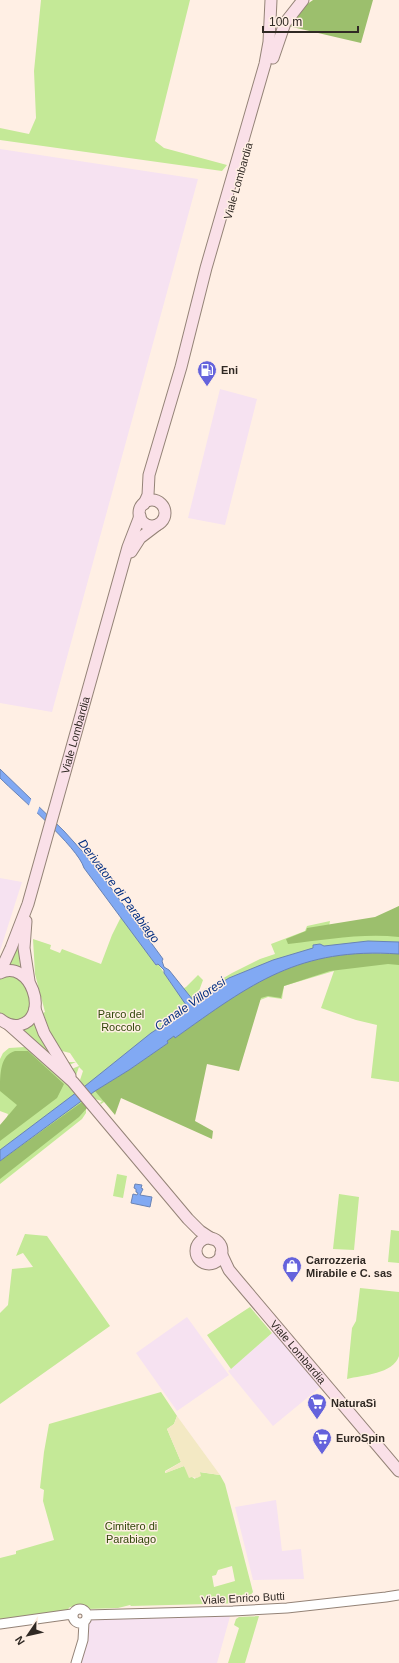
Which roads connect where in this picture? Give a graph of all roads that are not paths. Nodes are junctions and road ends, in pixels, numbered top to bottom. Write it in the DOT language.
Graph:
graph roads {
  1 [pos="271,0"];
  2 [pos="303,0"];
  3 [pos="181,367"];
  4 [pos="154,459"];
  5 [pos="144,504"];
  6 [pos="161,505"];
  7 [pos="140,516"];
  8 [pos="158,525"];
  9 [pos="123,567"];
  10 [pos="28,904"];
  11 [pos="0,973"];
  12 [pos="29,982"];
  13 [pos="35,1009"];
  14 [pos="4,1022"];
  15 [pos="76,1085"];
  16 [pos="188,1219"];
  17 [pos="212,1239"];
  18 [pos="198,1244"];
  19 [pos="221,1253"];
  20 [pos="215,1263"];
  21 [pos="229,1270"];
  22 [pos="399,1473"];
  23 [pos="399,1595"];
  24 [pos="86,1619"];
  25 [pos="0,1624"];
  26 [pos="76,1663"];
  1 -- 3 [label="main road, Viale Lombardia"];
  2 -- 3 [label="main road, Viale Lombardia"];
  3 -- 4 [label="main road, Viale Lombardia"];
  4 -- 5 [label="main road, Viale Lombardia"];
  4 -- 6 [label="main road, Viale Lombardia"];
  5 -- 6 [label="main road"];
  5 -- 7 [label="main road, Viale Lombardia"];
  6 -- 8 [label="main road, Viale Lombardia"];
  7 -- 8 [label="main road"];
  7 -- 9 [label="main road, Viale Lombardia"];
  8 -- 9 [label="main road, Viale Lombardia"];
  9 -- 10 [label="main road, Viale Lombardia"];
  10 -- 11 [label="main road, Viale Lombardia"];
  10 -- 12 [label="main road, Viale Lombardia"];
  11 -- 12 [label="main road, Viale Lombardia"];
  12 -- 13 [label="main road, Viale Lombardia"];
  13 -- 14 [label="main road, Viale Lombardia"];
  13 -- 15 [label="main road, Viale Lombardia"];
  14 -- 15 [label="main road, Viale Lombardia"];
  15 -- 16 [label="main road, Viale Lombardia"];
  16 -- 17 [label="main road, Viale Lombardia"];
  16 -- 18 [label="main road, Viale Lombardia"];
  17 -- 18 [label="main road"];
  17 -- 19 [label="main road, Viale Lombardia"];
  18 -- 20 [label="main road, Viale Lombardia"];
  19 -- 20 [label="main road"];
  19 -- 21 [label="main road, Viale Lombardia"];
  20 -- 21 [label="main road, Viale Lombardia"];
  21 -- 22 [label="main road, Viale Lombardia"];
  23 -- 24 [label="street, Viale Enrico Butti"];
  24 -- 25 [label="street, Viale Enrico Butti"];
  24 -- 26 [label="street"];
}
